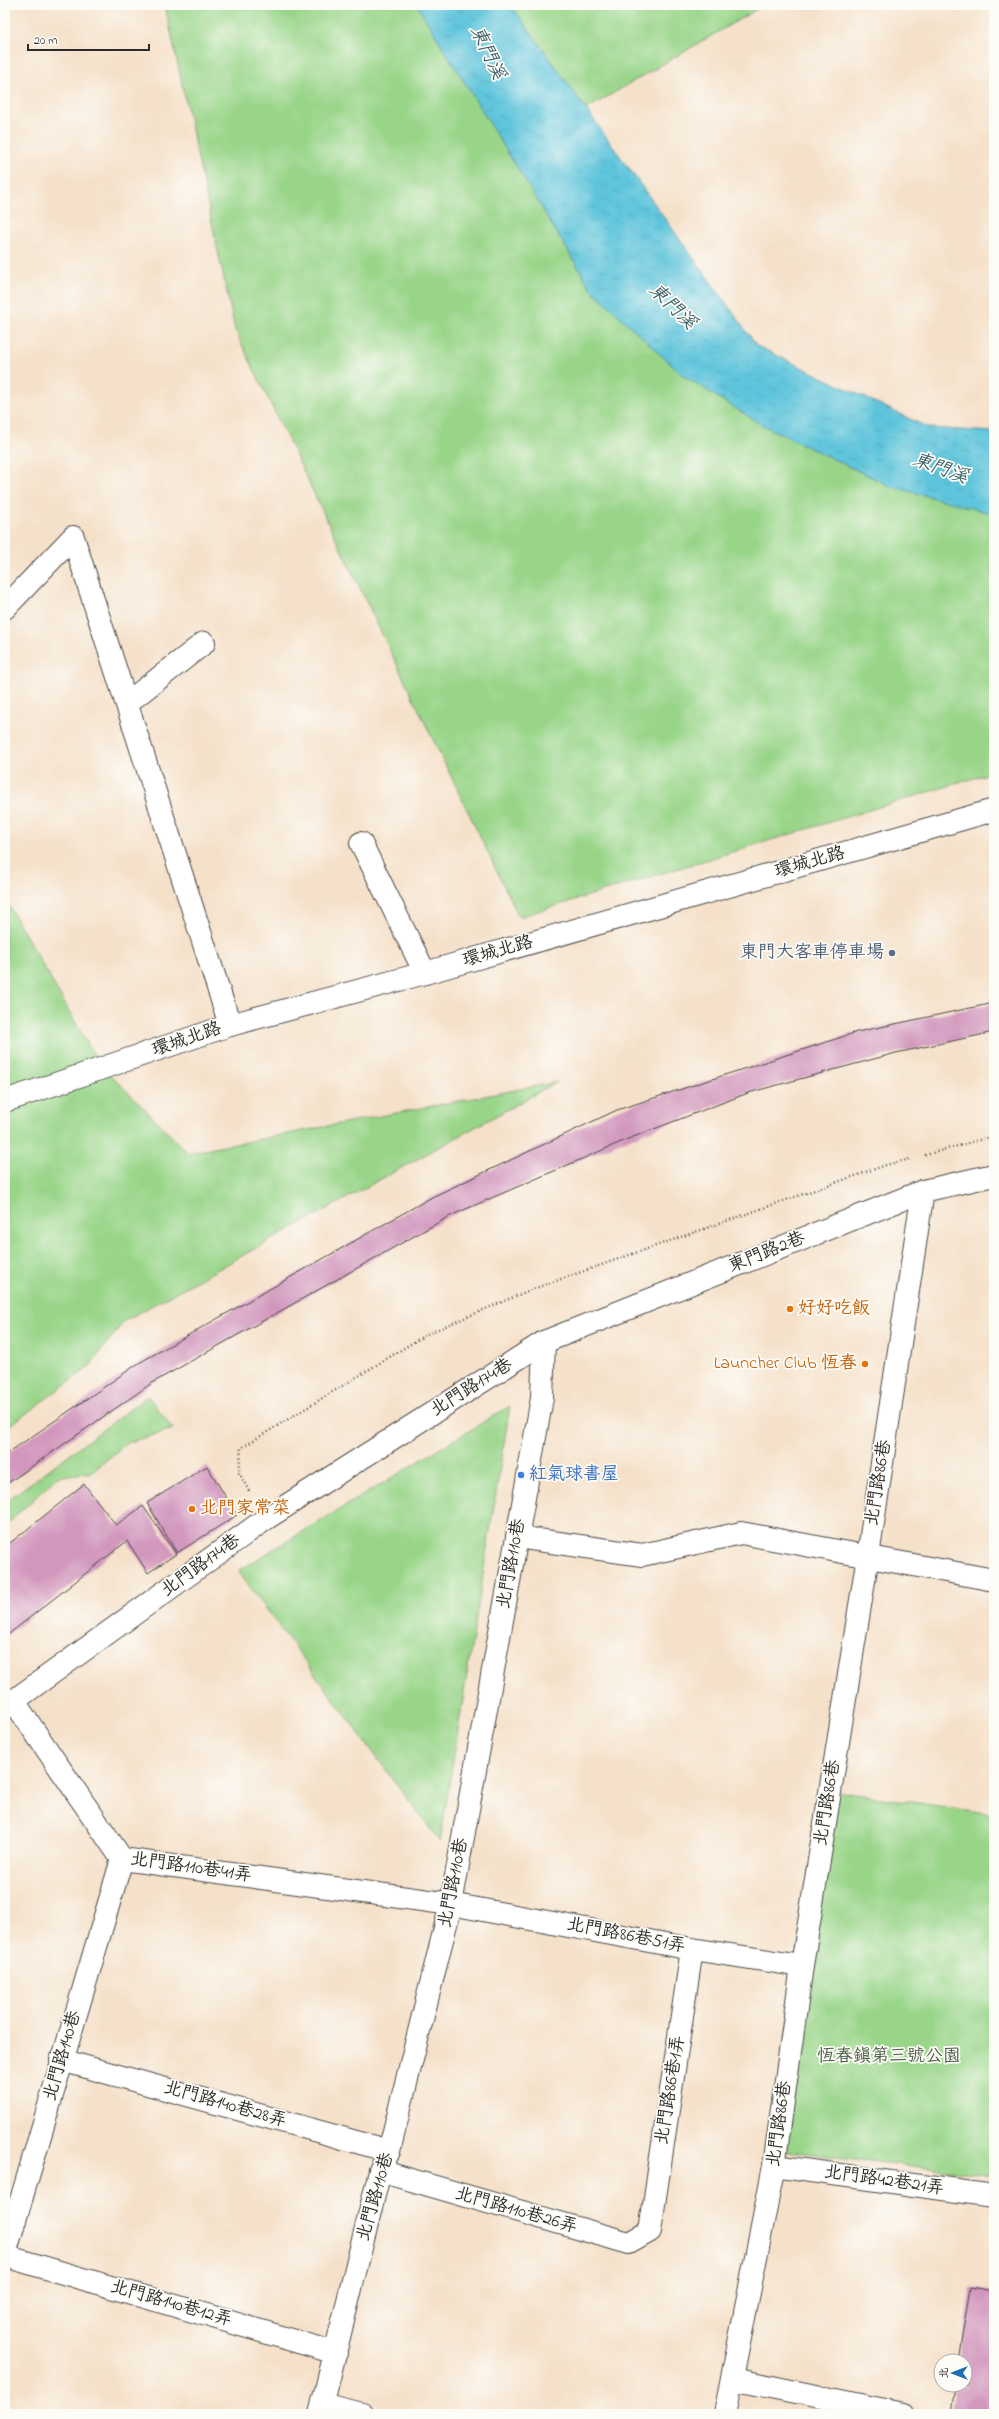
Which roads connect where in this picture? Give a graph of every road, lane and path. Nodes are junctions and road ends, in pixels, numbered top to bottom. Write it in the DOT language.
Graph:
graph roads {
  1 [pos="5,608"];
  2 [pos="204,643"];
  3 [pos="127,703"];
  4 [pos="994,810"];
  5 [pos="361,843"];
  6 [pos="425,973"];
  7 [pos="230,1025"];
  8 [pos="5,1101"];
  9 [pos="994,1136"];
  10 [pos="994,1175"];
  11 [pos="923,1191"];
  12 [pos="544,1342"];
  13 [pos="239,1473"];
  14 [pos="517,1537"];
  15 [pos="868,1556"];
  16 [pos="994,1580"];
  17 [pos="9,1703"];
  18 [pos="122,1859"];
  19 [pos="452,1904"];
  20 [pos="692,1949"];
  21 [pos="802,1966"];
  22 [pos="61,2060"];
  23 [pos="389,2151"];
  24 [pos="774,2166"];
  25 [pos="380,2171"];
  26 [pos="994,2196"];
  27 [pos="650,2231"];
  28 [pos="5,2255"];
  29 [pos="336,2353"];
  30 [pos="732,2379"];
  31 [pos="321,2409"];
  32 [pos="362,2414"];
  33 [pos="725,2414"];
  34 [pos="904,2414"];
  1 -- 3 [label="street"];
  2 -- 3 [label="street"];
  3 -- 7 [label="street"];
  4 -- 6 [label="street, 環城北路"];
  5 -- 6 [label="street"];
  6 -- 7 [label="street, 環城北路"];
  7 -- 8 [label="street, 環城北路"];
  9 -- 13 [label="path"];
  10 -- 11 [label="street, 東門路2巷"];
  11 -- 12 [label="street, 東門路2巷"];
  11 -- 15 [label="street, 北門路86巷"];
  12 -- 14 [label="street, 北門路110巷"];
  12 -- 17 [label="street, 北門路174巷"];
  14 -- 15 [label="street"];
  14 -- 19 [label="street, 北門路110巷"];
  15 -- 16 [label="street"];
  15 -- 21 [label="street, 北門路86巷"];
  17 -- 18 [label="street, 北門路110巷41弄"];
  18 -- 19 [label="street, 北門路110巷41弄"];
  18 -- 22 [label="street, 北門路140巷"];
  19 -- 20 [label="street, 北門路86巷51弄"];
  19 -- 23 [label="street, 北門路110巷"];
  20 -- 21 [label="street, 北門路86巷51弄"];
  20 -- 27 [label="street, 北門路86巷1弄"];
  21 -- 24 [label="street, 北門路86巷"];
  22 -- 23 [label="street, 北門路140巷28弄"];
  22 -- 28 [label="street, 北門路140巷"];
  23 -- 25 [label="street, 北門路110巷"];
  24 -- 26 [label="street, 北門路42巷21弄"];
  24 -- 30 [label="street, 北門路86巷"];
  25 -- 27 [label="street, 北門路110巷26弄"];
  25 -- 29 [label="street, 北門路110巷"];
  28 -- 29 [label="street, 北門路140巷12弄"];
  29 -- 31 [label="street, 北門路110巷"];
  30 -- 33 [label="street, 北門路86巷"];
  30 -- 34 [label="street"];
  31 -- 32 [label="street"];
}
